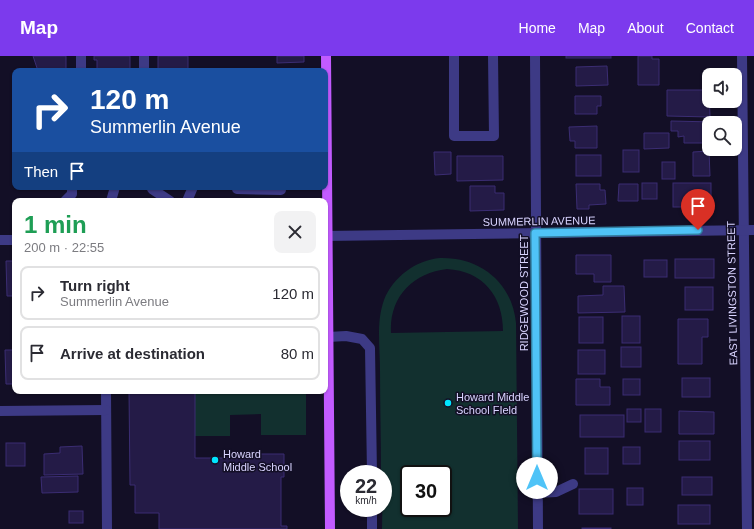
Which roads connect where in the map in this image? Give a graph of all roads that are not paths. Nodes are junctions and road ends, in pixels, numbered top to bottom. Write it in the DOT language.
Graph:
graph roads {
  1 [pos="81,56"];
  2 [pos="144,56"];
  3 [pos="326,56"];
  4 [pos="454,56"];
  5 [pos="493,56"];
  6 [pos="535,56"];
  7 [pos="742,56"];
  8 [pos="81,68"];
  9 [pos="144,68"];
  10 [pos="326,68"];
  11 [pos="154,190"];
  12 [pos="166,198"];
  13 [pos="743,230"];
  14 [pos="754,230"];
  15 [pos="535,233"];
  16 [pos="328,236"];
  17 [pos="0,240"];
  18 [pos="12,240"];
  19 [pos="328,337"];
  20 [pos="106,394"];
  21 [pos="750,404"];
  22 [pos="106,410"];
  23 [pos="0,411"];
  24 [pos="750,436"];
  25 [pos="372,465"];
  26 [pos="573,484"];
  27 [pos="537,494"];
  28 [pos="750,499"];
  29 [pos="372,517"];
  30 [pos="107,529"];
  31 [pos="330,529"];
  32 [pos="372,529"];
  33 [pos="538,529"];
  34 [pos="747,529"];
  1 -- 8 [label="street"];
  2 -- 9 [label="street"];
  3 -- 10 [label="main road"];
  4 -- 5 [label="street"];
  6 -- 15 [label="street, RIDGEWOOD STREET"];
  7 -- 13 [label="street, EAST LIVINGSTON STREET"];
  11 -- 12 [label="street"];
  13 -- 14 [label="street, SUMMERLIN AVENUE"];
  13 -- 15 [label="street, SUMMERLIN AVENUE"];
  13 -- 21 [label="street, EAST LIVINGSTON STREET"];
  15 -- 16 [label="street, SUMMERLIN AVENUE"];
  15 -- 27 [label="street, RIDGEWOOD STREET"];
  17 -- 18 [label="street"];
  19 -- 25 [label="street"];
  19 -- 31 [label="main road"];
  20 -- 22 [label="street"];
  21 -- 24 [label="street, EAST LIVINGSTON STREET"];
  22 -- 23 [label="street"];
  22 -- 30 [label="street"];
  24 -- 28 [label="street, EAST LIVINGSTON STREET"];
  26 -- 27 [label="street"];
  27 -- 33 [label="street, RIDGEWOOD STREET"];
  28 -- 34 [label="street, EAST LIVINGSTON STREET"];
  29 -- 32 [label="street"];
}
